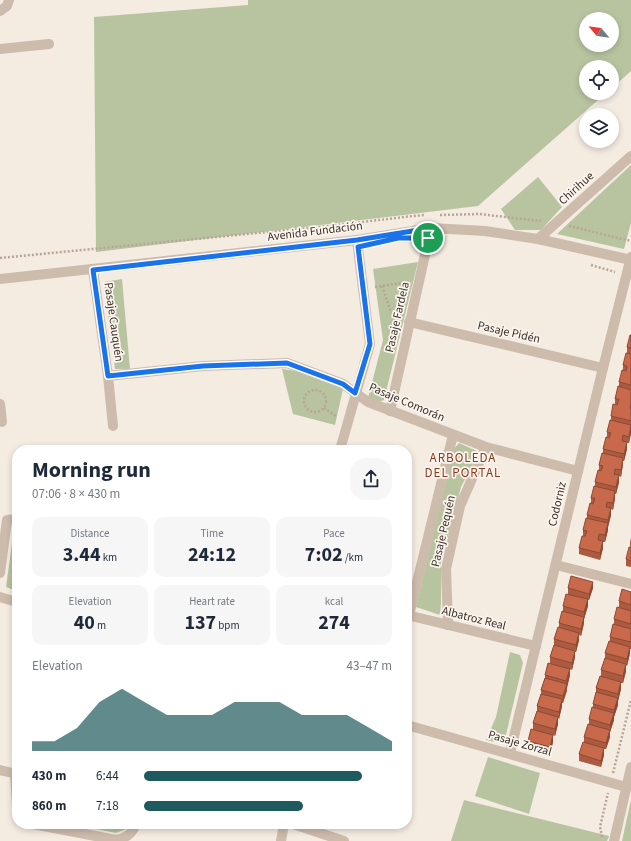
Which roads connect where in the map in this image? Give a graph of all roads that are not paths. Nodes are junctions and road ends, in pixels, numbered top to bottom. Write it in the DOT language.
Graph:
graph roads {
  1 [pos="9,0"];
  2 [pos="0,11"];
  3 [pos="48,44"];
  4 [pos="0,49"];
  5 [pos="631,156"];
  6 [pos="431,228"];
  7 [pos="538,239"];
  8 [pos="357,240"];
  9 [pos="631,259"];
  10 [pos="93,270"];
  11 [pos="0,279"];
  12 [pos="409,322"];
  13 [pos="603,368"];
  14 [pos="108,376"];
  15 [pos="355,393"];
  16 [pos="0,404"];
  17 [pos="390,411"];
  18 [pos="2,422"];
  19 [pos="113,426"];
  20 [pos="453,435"];
  21 [pos="341,445"];
  22 [pos="486,447"];
  23 [pos="578,471"];
  24 [pos="12,520"];
  25 [pos="556,565"];
  26 [pos="0,573"];
  27 [pos="631,584"];
  28 [pos="0,597"];
  29 [pos="412,599"];
  30 [pos="12,601"];
  31 [pos="412,616"];
  32 [pos="448,625"];
  33 [pos="536,646"];
  34 [pos="412,726"];
  35 [pos="510,754"];
  36 [pos="631,766"];
  37 [pos="0,770"];
  38 [pos="12,773"];
  39 [pos="626,787"];
  40 [pos="59,829"];
  41 [pos="134,829"];
  42 [pos="283,829"];
  43 [pos="308,829"];
  44 [pos="281,841"];
  45 [pos="344,841"];
  46 [pos="614,841"];
  1 -- 2 [label="street"];
  3 -- 4 [label="street"];
  5 -- 7 [label="street, Chirihue"];
  6 -- 7 [label="street, Avenida Fundación"];
  6 -- 8 [label="street, Avenida Fundación"];
  6 -- 12 [label="street, Pasaje Fardela"];
  7 -- 9 [label="street, Avenida Fundación"];
  8 -- 10 [label="street, Avenida Fundación"];
  8 -- 15 [label="street"];
  9 -- 13 [label="street, Codorniz"];
  10 -- 11 [label="street, Avenida Fundación"];
  10 -- 14 [label="street, Pasaje Cauquén"];
  12 -- 13 [label="street, Pasaje Pidén"];
  12 -- 17 [label="street, Pasaje Fardela"];
  13 -- 23 [label="street, Codorniz"];
  14 -- 15 [label="street, Pasaje Comorán"];
  14 -- 19 [label="street, Pasaje Cauquén"];
  15 -- 17 [label="street, Pasaje Comorán"];
  15 -- 21 [label="street"];
  16 -- 18 [label="street"];
  17 -- 20 [label="street, Pasaje Comorán"];
  20 -- 22 [label="street, Pasaje Comorán"];
  20 -- 29 [label="street"];
  22 -- 23 [label="street, Pasaje Comorán"];
  22 -- 32 [label="street, Pasaje Pequén"];
  23 -- 25 [label="street, Codorniz"];
  24 -- 26 [label="street"];
  25 -- 27 [label="street"];
  25 -- 33 [label="street, Codorniz"];
  28 -- 30 [label="street"];
  31 -- 32 [label="street, Albatroz Real"];
  32 -- 33 [label="street, Albatroz Real"];
  33 -- 35 [label="street, Codorniz"];
  34 -- 35 [label="street, Pasaje Zorzal"];
  35 -- 39 [label="street, Pasaje Zorzal"];
  36 -- 39 [label="street"];
  37 -- 38 [label="street"];
  39 -- 46 [label="street"];
  40 -- 41 [label="street"];
  42 -- 44 [label="street"];
  43 -- 45 [label="street"];
}
